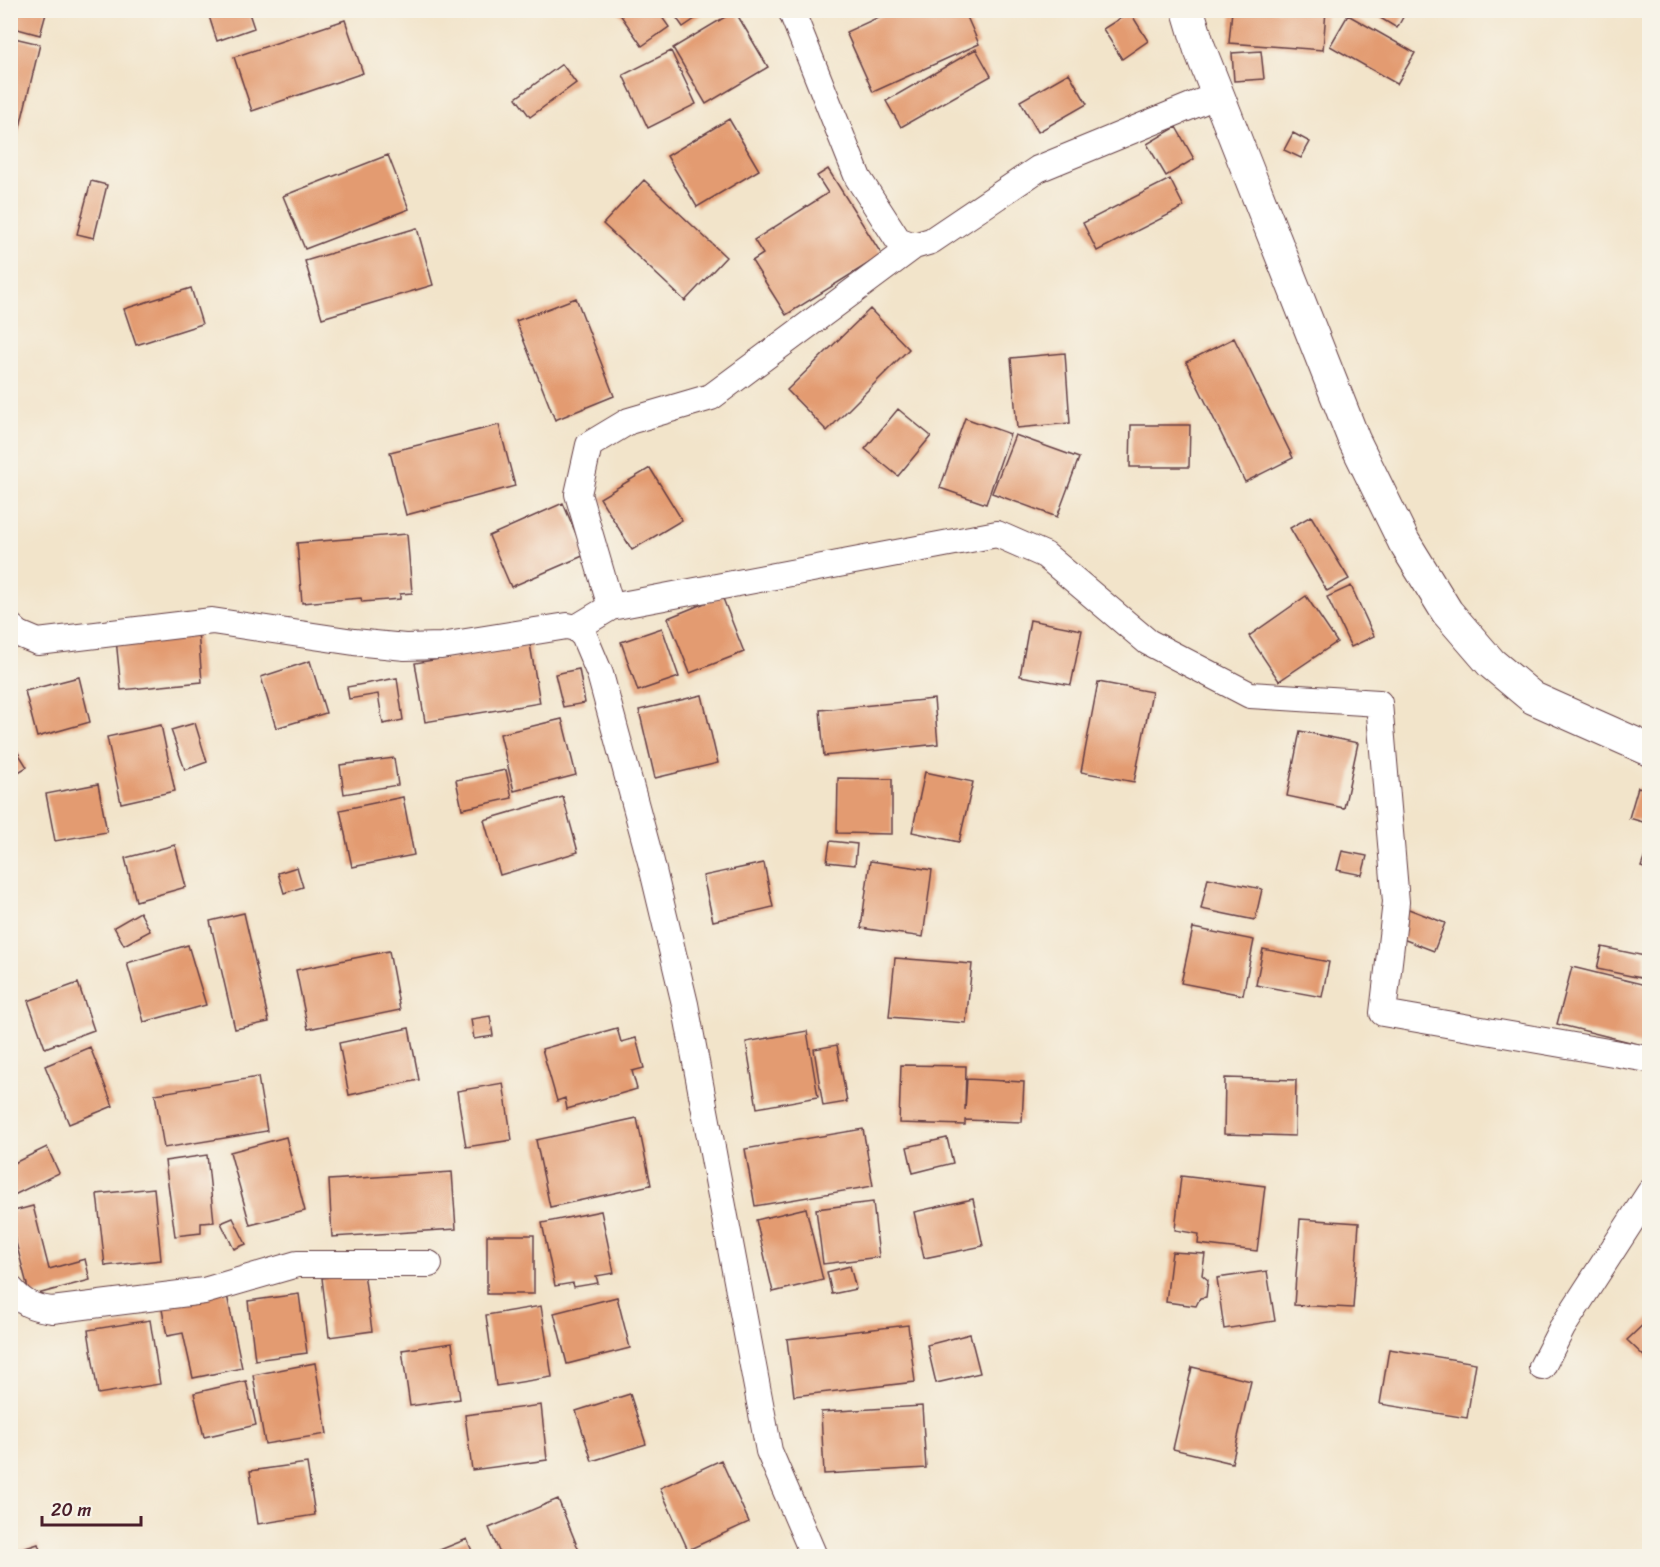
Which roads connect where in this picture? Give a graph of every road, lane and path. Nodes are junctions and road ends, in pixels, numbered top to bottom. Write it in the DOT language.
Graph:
graph roads {
  1 [pos="791,10"];
  2 [pos="1188,10"];
  3 [pos="1218,95"];
  4 [pos="914,246"];
  5 [pos="611,607"];
  6 [pos="10,626"];
  7 [pos="576,628"];
  8 [pos="1650,750"];
  9 [pos="1648,1059"];
  10 [pos="1650,1192"];
  11 [pos="429,1264"];
  12 [pos="10,1288"];
  13 [pos="1542,1367"];
  14 [pos="814,1557"];
  1 -- 4 [label="street"];
  2 -- 3 [label="street"];
  3 -- 4 [label="street"];
  3 -- 8 [label="street"];
  4 -- 5 [label="street"];
  5 -- 7 [label="street"];
  5 -- 9 [label="street"];
  6 -- 7 [label="street"];
  7 -- 14 [label="street"];
  10 -- 13 [label="street"];
  11 -- 12 [label="street"];
}
